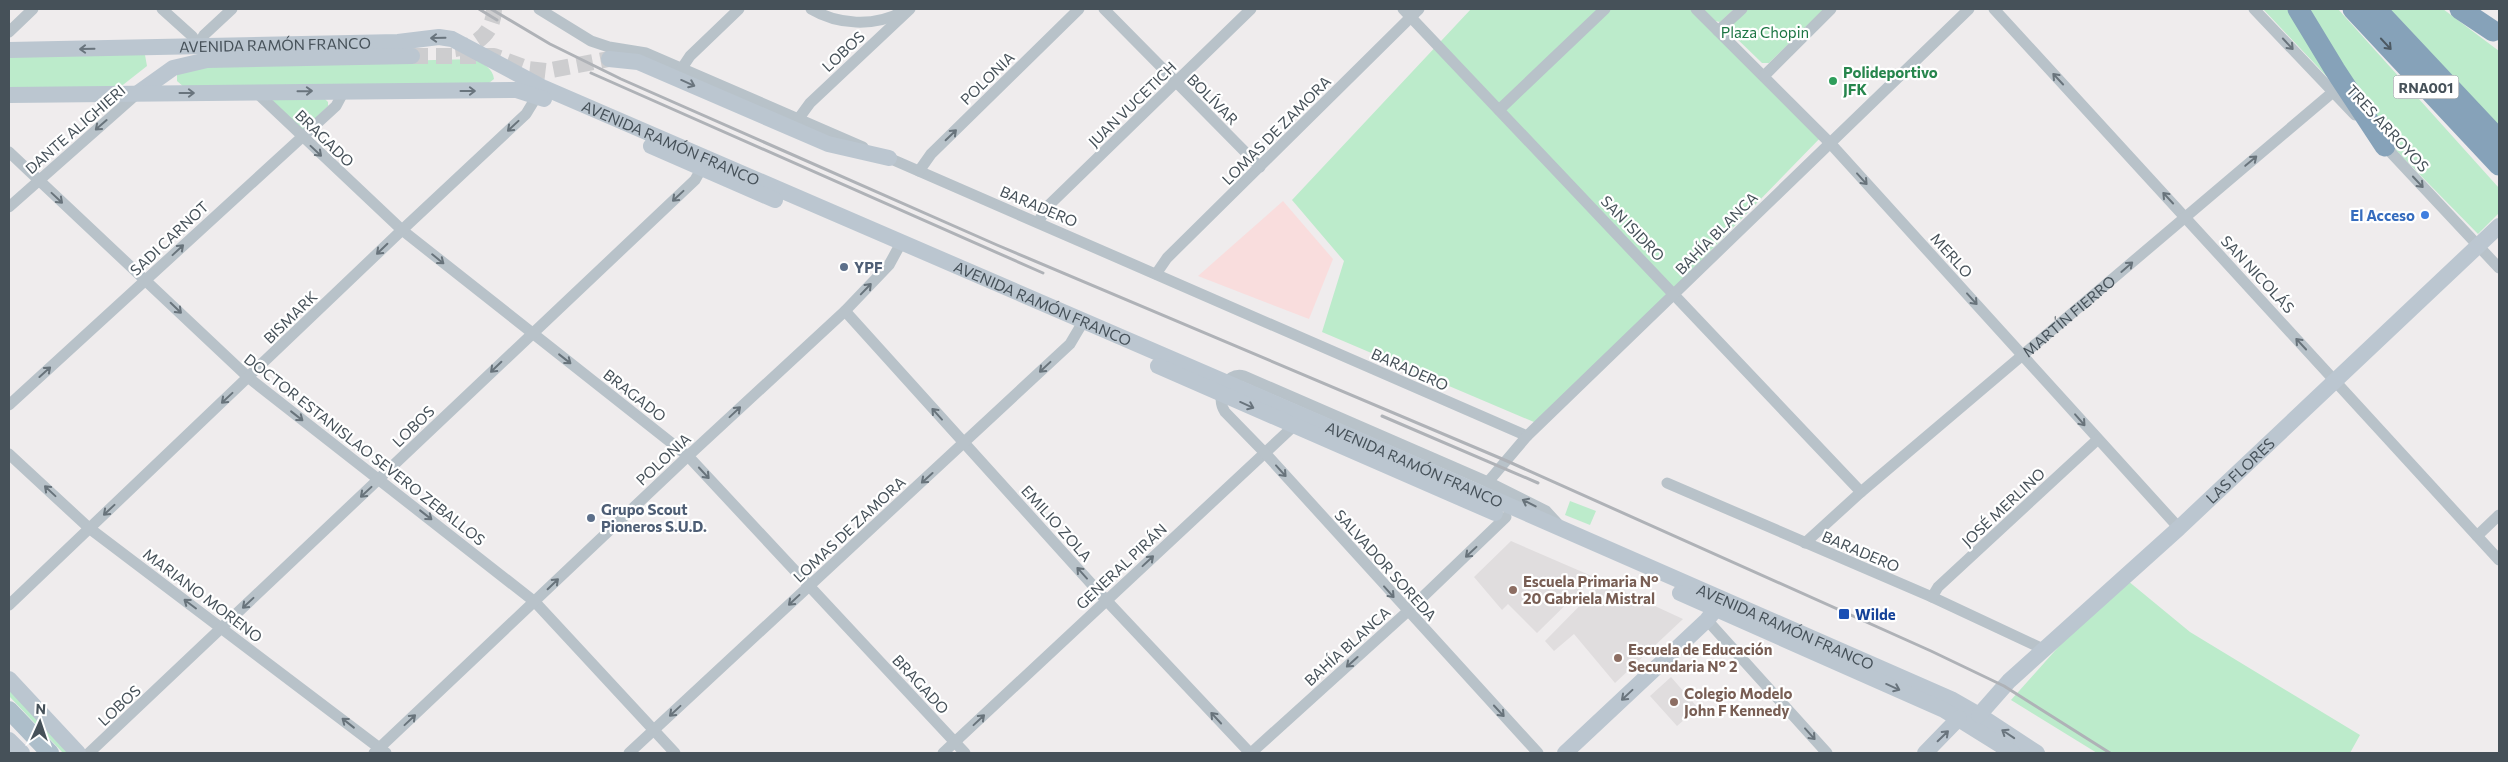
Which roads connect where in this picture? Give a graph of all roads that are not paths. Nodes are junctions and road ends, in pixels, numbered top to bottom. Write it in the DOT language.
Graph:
graph roads {
  1 [pos="33,9"];
  2 [pos="162,9"];
  3 [pos="232,9"];
  4 [pos="539,9"];
  5 [pos="739,9"];
  6 [pos="811,9"];
  7 [pos="910,9"];
  8 [pos="1079,9"];
  9 [pos="1104,9"];
  10 [pos="1251,9"];
  11 [pos="1605,9"];
  12 [pos="1696,9"];
  13 [pos="1742,9"];
  14 [pos="1831,9"];
  15 [pos="1969,9"];
  16 [pos="1994,9"];
  17 [pos="2254,9"];
  18 [pos="2298,9"];
  19 [pos="2353,9"];
  20 [pos="2376,9"];
  21 [pos="2460,9"];
  22 [pos="2472,9"];
  23 [pos="1411,11"];
  24 [pos="877,21"];
  25 [pos="1718,31"];
  26 [pos="9,32"];
  27 [pos="2496,34"];
  28 [pos="882,36"];
  29 [pos="198,45"];
  30 [pos="118,48"];
  31 [pos="9,50"];
  32 [pos="609,59"];
  33 [pos="682,68"];
  34 [pos="1764,76"];
  35 [pos="1176,83"];
  36 [pos="344,91"];
  37 [pos="256,92"];
  38 [pos="540,92"];
  39 [pos="2333,92"];
  40 [pos="138,93"];
  41 [pos="9,95"];
  42 [pos="1499,110"];
  43 [pos="799,118"];
  44 [pos="301,137"];
  45 [pos="2499,140"];
  46 [pos="1830,143"];
  47 [pos="2385,146"];
  48 [pos="9,152"];
  49 [pos="889,158"];
  50 [pos="705,163"];
  51 [pos="2499,165"];
  52 [pos="1260,167"];
  53 [pos="919,171"];
  54 [pos="39,181"];
  55 [pos="9,207"];
  56 [pos="2185,217"];
  57 [pos="1038,222"];
  58 [pos="2499,226"];
  59 [pos="402,230"];
  60 [pos="2478,246"];
  61 [pos="899,247"];
  62 [pos="2499,268"];
  63 [pos="1156,274"];
  64 [pos="146,280"];
  65 [pos="1676,294"];
  66 [pos="845,311"];
  67 [pos="1080,327"];
  68 [pos="532,333"];
  69 [pos="2024,355"];
  70 [pos="249,378"];
  71 [pos="2334,380"];
  72 [pos="1223,388"];
  73 [pos="9,405"];
  74 [pos="1326,412"];
  75 [pos="1299,421"];
  76 [pos="1527,436"];
  77 [pos="2097,440"];
  78 [pos="964,444"];
  79 [pos="1265,453"];
  80 [pos="9,454"];
  81 [pos="688,456"];
  82 [pos="380,479"];
  83 [pos="1488,482"];
  84 [pos="1667,483"];
  85 [pos="1861,492"];
  86 [pos="2499,514"];
  87 [pos="1506,517"];
  88 [pos="89,528"];
  89 [pos="2179,528"];
  90 [pos="1564,531"];
  91 [pos="2477,536"];
  92 [pos="1805,543"];
  93 [pos="2499,560"];
  94 [pos="808,587"];
  95 [pos="1932,597"];
  96 [pos="1106,600"];
  97 [pos="535,602"];
  98 [pos="9,605"];
  99 [pos="1716,610"];
  100 [pos="1407,612"];
  101 [pos="222,628"];
  102 [pos="2043,649"];
  103 [pos="9,679"];
  104 [pos="9,710"];
  105 [pos="1979,714"];
  106 [pos="1959,718"];
  107 [pos="654,730"];
  108 [pos="9,740"];
  109 [pos="955,742"];
  110 [pos="380,751"];
  111 [pos="22,753"];
  112 [pos="50,753"];
  113 [pos="78,753"];
  114 [pos="89,753"];
  115 [pos="629,753"];
  116 [pos="675,753"];
  117 [pos="943,753"];
  118 [pos="965,753"];
  119 [pos="1250,753"];
  120 [pos="1538,753"];
  121 [pos="1565,753"];
  122 [pos="1827,753"];
  123 [pos="1925,753"];
  124 [pos="2013,753"];
  125 [pos="2036,753"];
  1 -- 26 [label="street"];
  2 -- 29 [label="street"];
  3 -- 29 [label="street"];
  4 -- 33 [label="street, BARADERO"];
  5 -- 33 [label="street"];
  6 -- 24 [label="street"];
  7 -- 24 [label="street"];
  7 -- 28 [label="street, LOBOS"];
  53 -- 8 [label="street, POLONIA, one-way"];
  9 -- 35 [label="street, BOLÍVAR"];
  10 -- 35 [label="street, JUAN VUCETICH"];
  11 -- 42 [label="street"];
  12 -- 25 [label="street, MERLO"];
  13 -- 25 [label="street"];
  14 -- 34 [label="street"];
  15 -- 46 [label="street, BAHÍA BLANCA"];
  56 -- 16 [label="street, SAN NICOLÁS, one-way"];
  17 -- 39 [label="street, TRES ARROYOS, one-way"];
  18 -- 47 [label="highway"];
  19 -- 51 [label="highway, RNA001, one-way"];
  20 -- 45 [label="highway, RNA001"];
  21 -- 27 [label="highway"];
  22 -- 27 [label="street"];
  23 -- 42 [label="street, SAN ISIDRO"];
  23 -- 52 [label="street, LOMAS DE ZAMORA"];
  24 -- 28 [label="street"];
  25 -- 34 [label="street, MERLO"];
  28 -- 43 [label="street, LOBOS"];
  29 -- 30 [label="main road, AVENIDA RAMÓN FRANCO"];
  38 -- 29 [label="main road, AVENIDA RAMÓN FRANCO, one-way"];
  30 -- 31 [label="main road, AVENIDA RAMÓN FRANCO, one-way"];
  30 -- 40 [label="main road"];
  32 -- 49 [label="main road, one-way"];
  33 -- 43 [label="street, BARADERO"];
  34 -- 46 [label="street, MERLO"];
  35 -- 52 [label="street, BOLÍVAR"];
  35 -- 57 [label="street, JUAN VUCETICH"];
  37 -- 36 [label="main road, AVENIDA RAMÓN FRANCO, one-way"];
  36 -- 38 [label="main road, AVENIDA RAMÓN FRANCO, one-way"];
  36 -- 44 [label="street, SADI CARNOT"];
  40 -- 37 [label="main road, AVENIDA RAMÓN FRANCO, one-way"];
  37 -- 44 [label="street, BRAGADO"];
  38 -- 50 [label="main road, AVENIDA RAMÓN FRANCO"];
  38 -- 59 [label="street, BISMARK, one-way"];
  39 -- 47 [label="street, TRES ARROYOS"];
  56 -- 39 [label="street, MARTÍN FIERRO, one-way"];
  40 -- 41 [label="main road, AVENIDA RAMÓN FRANCO"];
  40 -- 54 [label="street, DANTE ALIGHIERI, one-way"];
  42 -- 65 [label="street, SAN ISIDRO"];
  43 -- 49 [label="street, BARADERO"];
  44 -- 59 [label="street, BRAGADO, one-way"];
  64 -- 44 [label="street, SADI CARNOT, one-way"];
  46 -- 65 [label="street, BAHÍA BLANCA"];
  46 -- 69 [label="street, MERLO, one-way"];
  47 -- 60 [label="street, TRES ARROYOS, one-way"];
  48 -- 54 [label="street, DOCTOR ESTANISLAO SEVERO ZEBALLOS"];
  49 -- 53 [label="street, BARADERO"];
  50 -- 61 [label="main road, AVENIDA RAMÓN FRANCO"];
  50 -- 68 [label="street, LOBOS, one-way"];
  52 -- 63 [label="street, LOMAS DE ZAMORA"];
  53 -- 57 [label="street, BARADERO"];
  54 -- 55 [label="street, DANTE ALIGHIERI"];
  54 -- 64 [label="street, DOCTOR ESTANISLAO SEVERO ZEBALLOS, one-way"];
  69 -- 56 [label="street, MARTÍN FIERRO, one-way"];
  71 -- 56 [label="street, SAN NICOLÁS, one-way"];
  57 -- 63 [label="street, BARADERO"];
  58 -- 60 [label="main road, LAS FLORES"];
  59 -- 68 [label="street, BRAGADO, one-way"];
  59 -- 70 [label="street, BISMARK, one-way"];
  60 -- 62 [label="street, TRES ARROYOS"];
  60 -- 71 [label="main road, LAS FLORES"];
  66 -- 61 [label="street, POLONIA, one-way"];
  61 -- 67 [label="main road, AVENIDA RAMÓN FRANCO"];
  63 -- 76 [label="street, BARADERO"];
  64 -- 70 [label="street, DOCTOR ESTANISLAO SEVERO ZEBALLOS, one-way"];
  73 -- 64 [label="street, SADI CARNOT, one-way"];
  65 -- 76 [label="street, BAHÍA BLANCA"];
  65 -- 85 [label="street, SAN ISIDRO"];
  78 -- 66 [label="street, EMILIO ZOLA, one-way"];
  81 -- 66 [label="street, POLONIA, one-way"];
  67 -- 72 [label="main road, AVENIDA RAMÓN FRANCO"];
  67 -- 78 [label="street, LOMAS DE ZAMORA, one-way"];
  68 -- 81 [label="street, BRAGADO, one-way"];
  68 -- 82 [label="street, LOBOS, one-way"];
  69 -- 77 [label="street, MERLO, one-way"];
  69 -- 85 [label="street, MARTÍN FIERRO"];
  70 -- 82 [label="street, DOCTOR ESTANISLAO SEVERO ZEBALLOS, one-way"];
  70 -- 88 [label="street, BISMARK, one-way"];
  71 -- 89 [label="main road, LAS FLORES"];
  71 -- 91 [label="street, SAN NICOLÁS"];
  72 -- 74 [label="street"];
  72 -- 75 [label="main road, AVENIDA RAMÓN FRANCO"];
  72 -- 79 [label="street, SALVADOR SOREDA"];
  74 -- 75 [label="street"];
  74 -- 83 [label="street"];
  75 -- 79 [label="street, GENERAL PIRÁN"];
  75 -- 87 [label="main road, AVENIDA RAMÓN FRANCO"];
  75 -- 90 [label="main road, AVENIDA RAMÓN FRANCO"];
  76 -- 83 [label="street, BAHÍA BLANCA"];
  77 -- 89 [label="street, MERLO"];
  77 -- 95 [label="street, JOSÉ MERLINO"];
  78 -- 94 [label="street, LOMAS DE ZAMORA, one-way"];
  96 -- 78 [label="street, EMILIO ZOLA, one-way"];
  96 -- 79 [label="street, GENERAL PIRÁN, one-way"];
  79 -- 100 [label="street, SALVADOR SOREDA, one-way"];
  88 -- 80 [label="street, MARIANO MORENO, one-way"];
  81 -- 94 [label="street, BRAGADO, one-way"];
  97 -- 81 [label="street, POLONIA, one-way"];
  82 -- 97 [label="street, DOCTOR ESTANISLAO SEVERO ZEBALLOS, one-way"];
  82 -- 101 [label="street, LOBOS, one-way"];
  90 -- 83 [label="street, one-way"];
  84 -- 92 [label="street, BARADERO"];
  85 -- 92 [label="street, MARTÍN FIERRO"];
  86 -- 91 [label="street"];
  87 -- 99 [label="main road, AVENIDA RAMÓN FRANCO"];
  87 -- 100 [label="street, BAHÍA BLANCA, one-way"];
  88 -- 98 [label="street, BISMARK"];
  101 -- 88 [label="street, MARIANO MORENO, one-way"];
  89 -- 102 [label="main road, LAS FLORES"];
  90 -- 99 [label="main road, AVENIDA RAMÓN FRANCO"];
  91 -- 93 [label="street, SAN NICOLÁS"];
  92 -- 95 [label="street, BARADERO"];
  94 -- 107 [label="street, LOMAS DE ZAMORA, one-way"];
  94 -- 109 [label="street, BRAGADO"];
  95 -- 102 [label="street, BARADERO"];
  109 -- 96 [label="street, GENERAL PIRÁN, one-way"];
  119 -- 96 [label="street, EMILIO ZOLA, one-way"];
  97 -- 107 [label="street, DOCTOR ESTANISLAO SEVERO ZEBALLOS"];
  110 -- 97 [label="street, POLONIA, one-way"];
  99 -- 105 [label="main road, AVENIDA RAMÓN FRANCO"];
  99 -- 106 [label="main road, AVENIDA RAMÓN FRANCO, one-way"];
  99 -- 121 [label="main road, one-way"];
  99 -- 122 [label="street, one-way"];
  100 -- 119 [label="street, BAHÍA BLANCA, one-way"];
  100 -- 120 [label="street, SALVADOR SOREDA, one-way"];
  110 -- 101 [label="street, MARIANO MORENO, one-way"];
  101 -- 114 [label="street, LOBOS"];
  102 -- 105 [label="main road, LAS FLORES"];
  103 -- 113 [label="main road"];
  104 -- 112 [label="main road"];
  125 -- 105 [label="main road, AVENIDA RAMÓN FRANCO, one-way"];
  123 -- 106 [label="main road, one-way"];
  106 -- 124 [label="main road, AVENIDA RAMÓN FRANCO"];
  107 -- 115 [label="street, LOMAS DE ZAMORA"];
  107 -- 116 [label="street, DOCTOR ESTANISLAO SEVERO ZEBALLOS"];
  108 -- 111 [label="main road"];
  109 -- 117 [label="street, GENERAL PIRÁN"];
  109 -- 118 [label="street, BRAGADO"];
}
